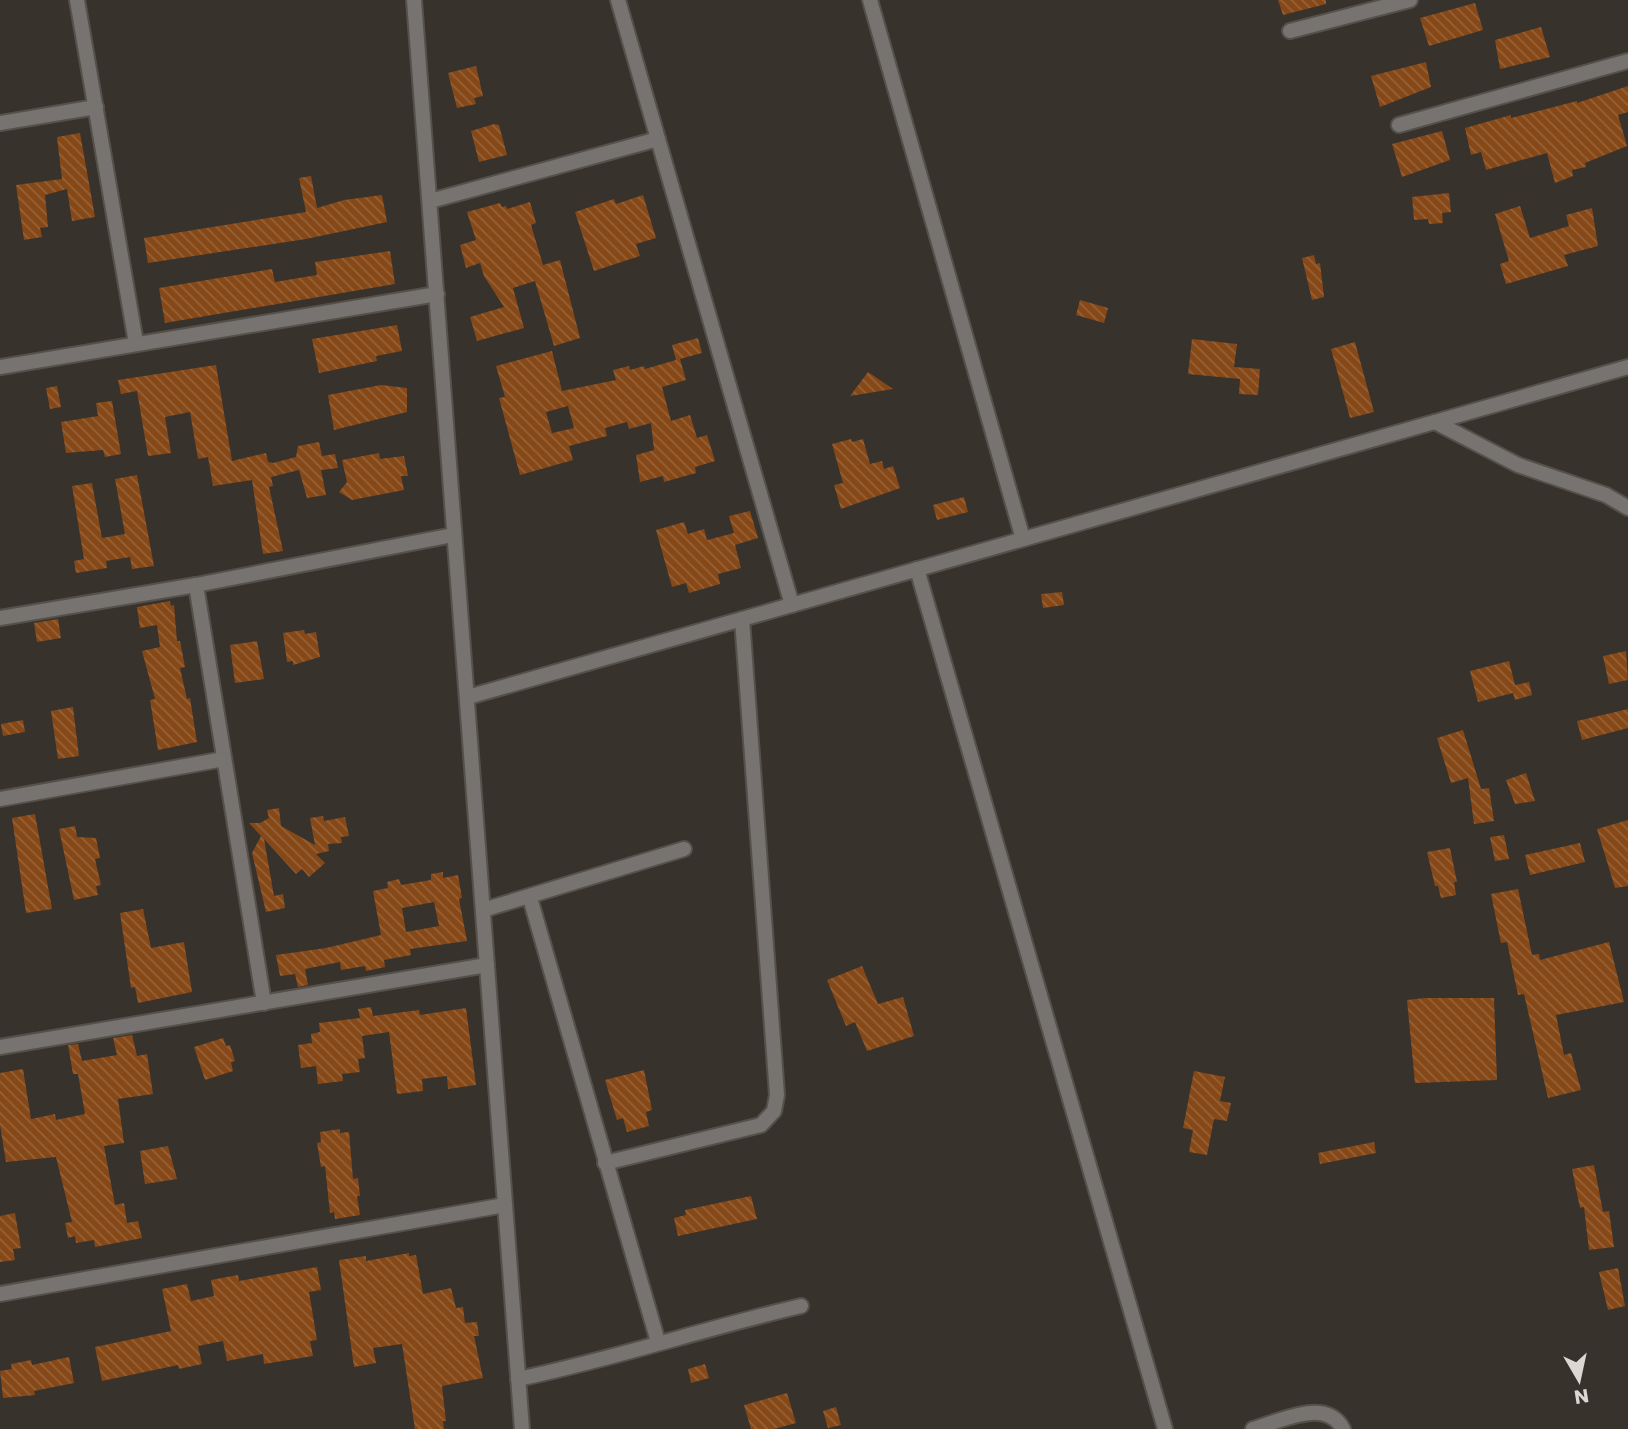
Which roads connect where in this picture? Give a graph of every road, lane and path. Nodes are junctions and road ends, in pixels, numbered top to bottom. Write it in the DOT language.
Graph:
graph roads {
  1 [pos="77,0"];
  2 [pos="414,0"];
  3 [pos="618,0"];
  4 [pos="870,0"];
  5 [pos="1409,0"];
  6 [pos="1290,31"];
  7 [pos="1628,61"];
  8 [pos="96,107"];
  9 [pos="0,123"];
  10 [pos="1399,125"];
  11 [pos="658,139"];
  12 [pos="430,201"];
  13 [pos="437,294"];
  14 [pos="136,343"];
  15 [pos="0,367"];
  16 [pos="1628,367"];
  17 [pos="1435,422"];
  18 [pos="1628,508"];
  19 [pos="453,536"];
  20 [pos="1023,539"];
  21 [pos="917,569"];
  22 [pos="195,585"];
  23 [pos="792,605"];
  24 [pos="0,618"];
  25 [pos="742,619"];
  26 [pos="468,697"];
  27 [pos="224,759"];
  28 [pos="0,799"];
  29 [pos="684,849"];
  30 [pos="530,898"];
  31 [pos="483,910"];
  32 [pos="488,965"];
  33 [pos="264,1003"];
  34 [pos="0,1047"];
  35 [pos="605,1163"];
  36 [pos="505,1205"];
  37 [pos="0,1294"];
  38 [pos="801,1306"];
  39 [pos="659,1342"];
  40 [pos="518,1379"];
  41 [pos="522,1429"];
  42 [pos="1165,1429"];
  43 [pos="1253,1429"];
  44 [pos="1343,1429"];
  1 -- 8 [label="street"];
  2 -- 12 [label="street"];
  3 -- 11 [label="street"];
  4 -- 20 [label="street"];
  5 -- 6 [label="street"];
  7 -- 10 [label="street"];
  8 -- 9 [label="street"];
  8 -- 14 [label="street"];
  11 -- 12 [label="street"];
  11 -- 23 [label="street"];
  12 -- 13 [label="street"];
  13 -- 14 [label="street"];
  13 -- 19 [label="street"];
  14 -- 15 [label="street"];
  16 -- 17 [label="street"];
  17 -- 18 [label="street"];
  17 -- 20 [label="street"];
  19 -- 22 [label="street"];
  19 -- 26 [label="street"];
  20 -- 21 [label="street"];
  21 -- 23 [label="street"];
  21 -- 42 [label="street"];
  22 -- 24 [label="street"];
  22 -- 27 [label="street"];
  23 -- 25 [label="street"];
  25 -- 26 [label="street"];
  25 -- 35 [label="street"];
  26 -- 31 [label="street"];
  27 -- 28 [label="street"];
  27 -- 33 [label="street"];
  29 -- 30 [label="street"];
  30 -- 31 [label="street"];
  30 -- 35 [label="street"];
  31 -- 32 [label="street"];
  32 -- 33 [label="street"];
  32 -- 36 [label="street"];
  33 -- 34 [label="street"];
  35 -- 39 [label="street"];
  36 -- 37 [label="street"];
  36 -- 40 [label="street"];
  38 -- 39 [label="street"];
  39 -- 40 [label="street"];
  40 -- 41 [label="street"];
  43 -- 44 [label="street"];
}
